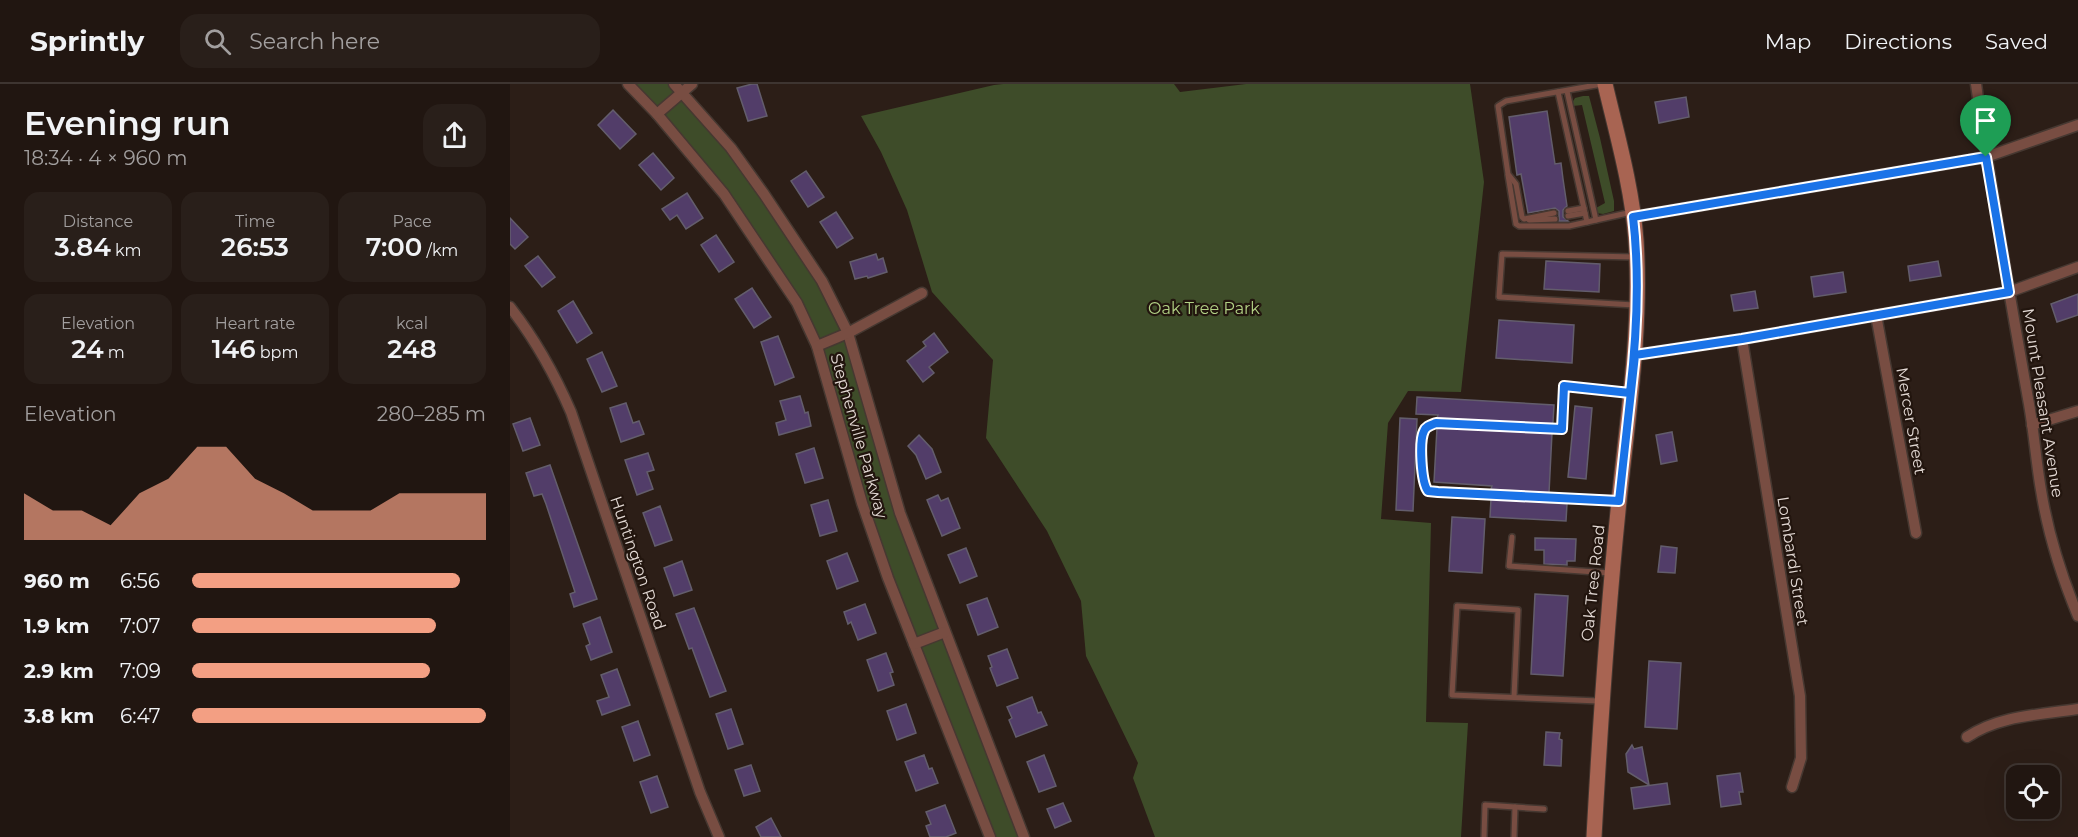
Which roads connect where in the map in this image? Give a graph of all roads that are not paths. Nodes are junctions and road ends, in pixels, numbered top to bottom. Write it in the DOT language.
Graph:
graph roads {
  1 [pos="628,84"];
  2 [pos="692,84"];
  3 [pos="1604,84"];
  4 [pos="1976,84"];
  5 [pos="678,88"];
  6 [pos="1567,91"];
  7 [pos="1558,92"];
  8 [pos="657,114"];
  9 [pos="2078,125"];
  10 [pos="1986,157"];
  11 [pos="1508,174"];
  12 [pos="1585,210"];
  13 [pos="1568,214"];
  14 [pos="1633,215"];
  15 [pos="1555,216"];
  16 [pos="1596,220"];
  17 [pos="1587,222"];
  18 [pos="1637,258"];
  19 [pos="2078,267"];
  20 [pos="2009,292"];
  21 [pos="922,293"];
  22 [pos="1637,305"];
  23 [pos="510,307"];
  24 [pos="1876,315"];
  25 [pos="848,333"];
  26 [pos="1742,339"];
  27 [pos="817,346"];
  28 [pos="1635,355"];
  29 [pos="1630,393"];
  30 [pos="2078,411"];
  31 [pos="2032,425"];
  32 [pos="1619,501"];
  33 [pos="1916,533"];
  34 [pos="1512,537"];
  35 [pos="1612,573"];
  36 [pos="2078,616"];
  37 [pos="945,632"];
  38 [pos="914,644"];
  39 [pos="1514,698"];
  40 [pos="1601,701"];
  41 [pos="2078,709"];
  42 [pos="1967,737"];
  43 [pos="1792,787"];
  44 [pos="1515,807"];
  45 [pos="1544,809"];
  46 [pos="719,837"];
  47 [pos="990,837"];
  48 [pos="1024,837"];
  49 [pos="1484,837"];
  50 [pos="1514,837"];
  51 [pos="1594,837"];
  1 -- 8 [label="street, Stephenville Parkway"];
  2 -- 5 [label="street"];
  3 -- 6 [label="lane"];
  3 -- 14 [label="main road, Oak Tree Road"];
  4 -- 10 [label="street, Mount Pleasant Avenue"];
  5 -- 8 [label="street"];
  5 -- 25 [label="street, Stephenville Parkway"];
  6 -- 7 [label="lane"];
  6 -- 16 [label="lane"];
  7 -- 11 [label="lane"];
  7 -- 12 [label="lane"];
  8 -- 27 [label="street, Stephenville Parkway"];
  9 -- 10 [label="street"];
  10 -- 14 [label="street"];
  10 -- 20 [label="street, Mount Pleasant Avenue"];
  11 -- 15 [label="lane"];
  11 -- 17 [label="lane"];
  12 -- 13 [label="lane"];
  12 -- 17 [label="lane"];
  14 -- 16 [label="lane"];
  14 -- 18 [label="main road, Oak Tree Road"];
  16 -- 17 [label="lane"];
  18 -- 22 [label="main road, Oak Tree Road"];
  18 -- 22 [label="lane"];
  19 -- 20 [label="street"];
  20 -- 24 [label="street"];
  20 -- 31 [label="street, Mount Pleasant Avenue"];
  21 -- 25 [label="street"];
  22 -- 28 [label="main road, Oak Tree Road"];
  23 -- 46 [label="street, Huntington Road"];
  24 -- 26 [label="street"];
  24 -- 33 [label="street, Mercer Street"];
  25 -- 27 [label="street"];
  25 -- 37 [label="street, Stephenville Parkway"];
  26 -- 28 [label="street"];
  26 -- 43 [label="street, Lombardi Street"];
  27 -- 38 [label="street, Stephenville Parkway"];
  28 -- 29 [label="main road, Oak Tree Road"];
  29 -- 32 [label="main road, Oak Tree Road"];
  29 -- 32 [label="lane"];
  30 -- 31 [label="street"];
  31 -- 36 [label="street, Mount Pleasant Avenue"];
  32 -- 35 [label="main road, Oak Tree Road"];
  34 -- 35 [label="lane"];
  35 -- 40 [label="main road, Oak Tree Road"];
  37 -- 38 [label="street"];
  37 -- 48 [label="street, Stephenville Parkway"];
  38 -- 47 [label="street, Stephenville Parkway"];
  39 -- 39 [label="lane"];
  39 -- 40 [label="lane"];
  40 -- 51 [label="main road, Oak Tree Road"];
  41 -- 42 [label="street"];
  44 -- 45 [label="lane"];
  44 -- 49 [label="lane"];
  44 -- 50 [label="lane"];
}
